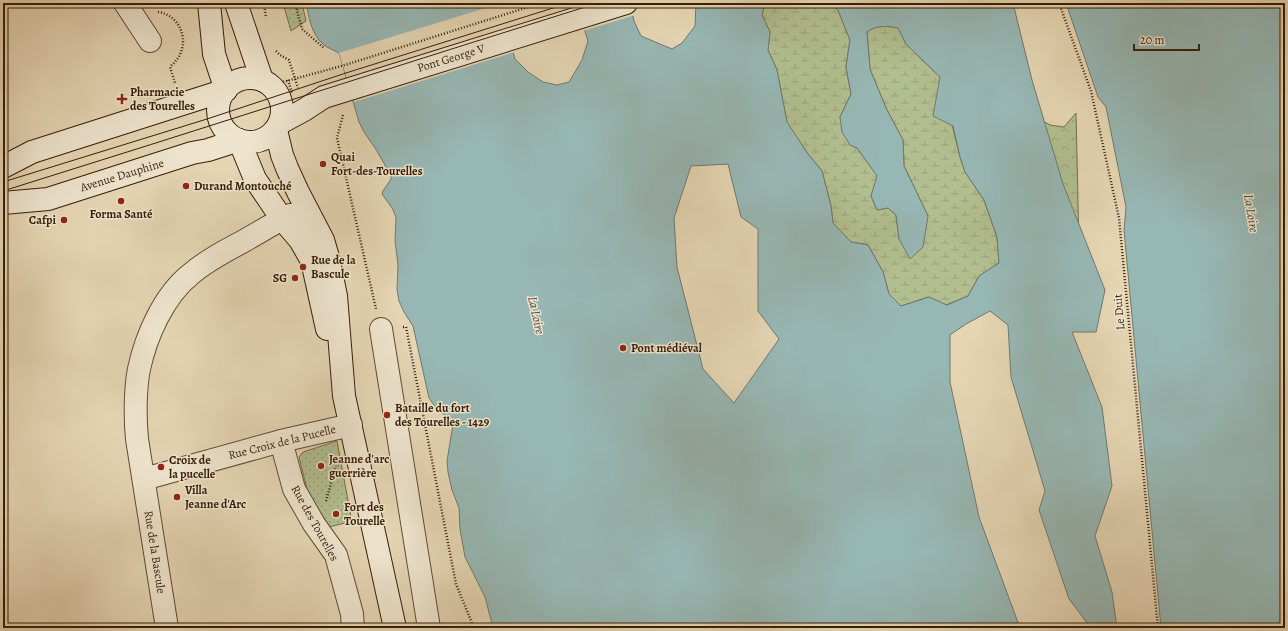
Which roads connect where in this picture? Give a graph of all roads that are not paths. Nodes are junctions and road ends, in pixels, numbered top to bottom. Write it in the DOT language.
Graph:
graph roads {
  1 [pos="125,3"];
  2 [pos="209,3"];
  3 [pos="236,3"];
  4 [pos="626,3"];
  5 [pos="150,41"];
  6 [pos="266,83"];
  7 [pos="226,90"];
  8 [pos="278,126"];
  9 [pos="239,140"];
  10 [pos="3,167"];
  11 [pos="3,203"];
  12 [pos="282,219"];
  13 [pos="314,224"];
  14 [pos="381,329"];
  15 [pos="344,396"];
  16 [pos="351,425"];
  17 [pos="281,441"];
  18 [pos="144,479"];
  19 [pos="167,628"];
  20 [pos="353,628"];
  21 [pos="395,628"];
  22 [pos="429,628"];
  1 -- 5 [label="street"];
  2 -- 7 [label="street"];
  3 -- 6 [label="street"];
  4 -- 8 [label="street, Pont George V"];
  6 -- 7 [label="street"];
  6 -- 8 [label="street"];
  7 -- 9 [label="street"];
  7 -- 10 [label="street"];
  8 -- 9 [label="street"];
  8 -- 13 [label="street"];
  9 -- 11 [label="street, Avenue Dauphine"];
  9 -- 12 [label="street"];
  12 -- 13 [label="street, Rue de la Bascule"];
  12 -- 15 [label="street"];
  12 -- 18 [label="street, Rue de la Bascule"];
  13 -- 15 [label="street"];
  14 -- 22 [label="street"];
  15 -- 16 [label="street"];
  16 -- 17 [label="street, Rue Croix de la Pucelle"];
  16 -- 21 [label="street"];
  17 -- 18 [label="street, Rue Croix de la Pucelle"];
  17 -- 20 [label="street, Rue des Tourelles"];
  18 -- 19 [label="street, Rue de la Bascule"];
}
